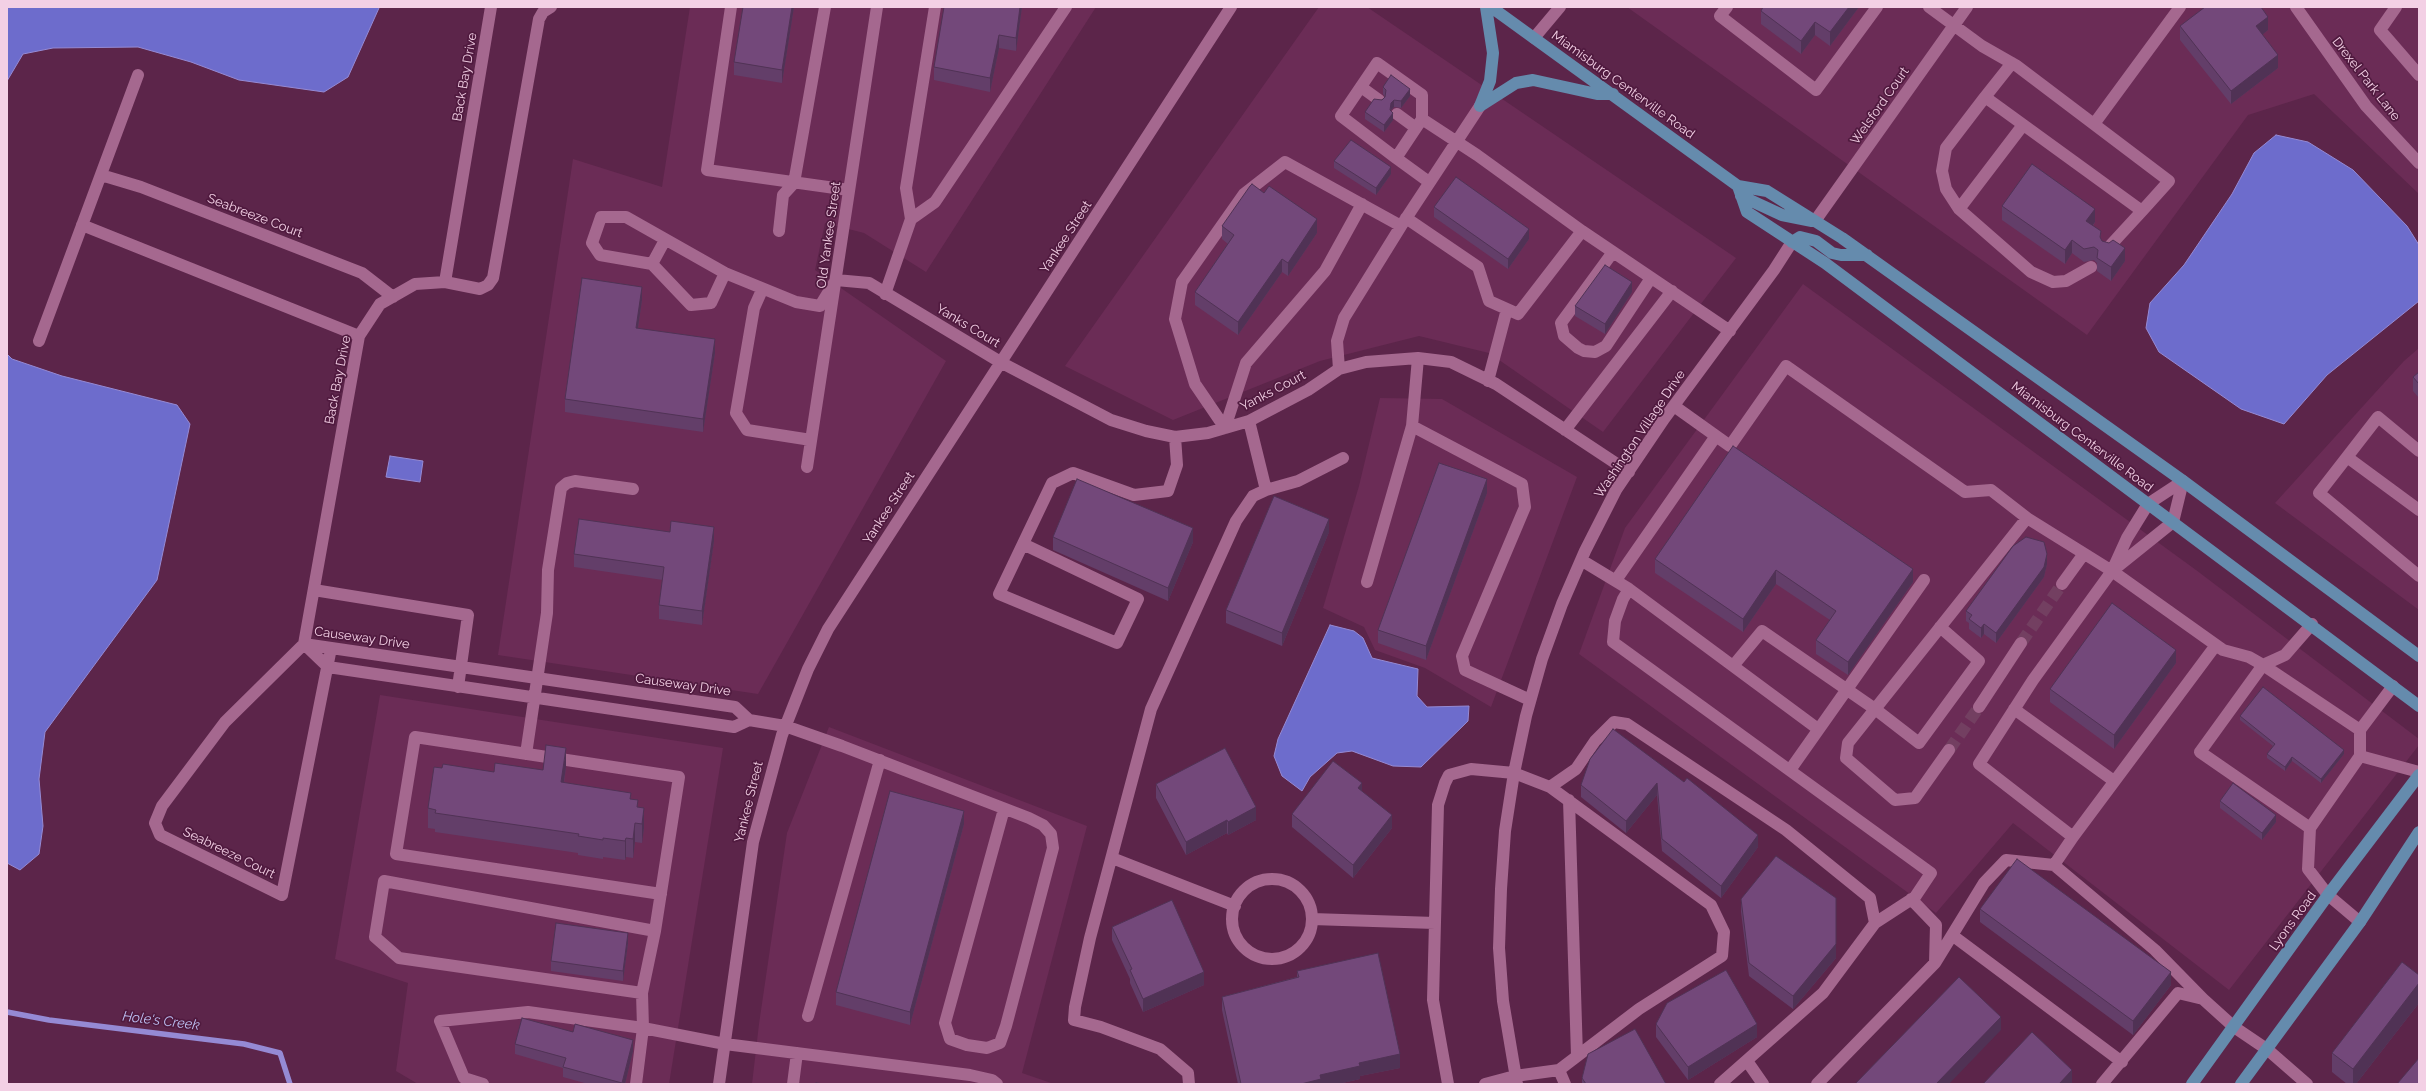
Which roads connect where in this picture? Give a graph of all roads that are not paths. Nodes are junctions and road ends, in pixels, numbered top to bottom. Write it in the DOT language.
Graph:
graph roads {
  1 [pos="491,7"];
  2 [pos="551,7"];
  3 [pos="731,7"];
  4 [pos="825,7"];
  5 [pos="877,7"];
  6 [pos="935,7"];
  7 [pos="1066,7"];
  8 [pos="1231,7"];
  9 [pos="1486,7"];
  10 [pos="1491,7"];
  11 [pos="1560,7"];
  12 [pos="1727,7"];
  13 [pos="1877,7"];
  14 [pos="1929,7"];
  15 [pos="1967,7"];
  16 [pos="2180,7"];
  17 [pos="2296,7"];
  18 [pos="2396,7"];
  19 [pos="1953,26"];
  20 [pos="1534,38"];
  21 [pos="2012,63"];
  22 [pos="138,75"];
  23 [pos="2419,75"];
  24 [pos="1361,86"];
  25 [pos="1613,94"];
  26 [pos="1985,97"];
  27 [pos="1379,100"];
  28 [pos="1480,106"];
  29 [pos="1397,114"];
  30 [pos="1419,123"];
  31 [pos="2023,124"];
  32 [pos="2094,124"];
  33 [pos="1457,143"];
  34 [pos="1396,158"];
  35 [pos="2419,163"];
  36 [pos="101,175"];
  37 [pos="794,182"];
  38 [pos="1429,182"];
  39 [pos="849,190"];
  40 [pos="1740,191"];
  41 [pos="1362,204"];
  42 [pos="1959,209"];
  43 [pos="2142,211"];
  44 [pos="911,219"];
  45 [pos="1815,221"];
  46 [pos="1403,222"];
  47 [pos="82,225"];
  48 [pos="1582,230"];
  49 [pos="779,231"];
  50 [pos="665,240"];
  51 [pos="1792,242"];
  52 [pos="2107,249"];
  53 [pos="1613,252"];
  54 [pos="1867,255"];
  55 [pos="652,264"];
  56 [pos="2091,267"];
  57 [pos="725,273"];
  58 [pos="1652,278"];
  59 [pos="836,280"];
  60 [pos="445,282"];
  61 [pos="762,290"];
  62 [pos="1672,291"];
  63 [pos="885,294"];
  64 [pos="394,296"];
  65 [pos="1507,309"];
  66 [pos="1730,330"];
  67 [pos="360,336"];
  68 [pos="39,342"];
  69 [pos="1418,358"];
  70 [pos="1002,363"];
  71 [pos="1339,369"];
  72 [pos="1488,381"];
  73 [pos="1674,406"];
  74 [pos="1249,421"];
  75 [pos="1412,426"];
  76 [pos="1225,428"];
  77 [pos="1565,430"];
  78 [pos="1716,436"];
  79 [pos="1175,437"];
  80 [pos="811,440"];
  81 [pos="2419,451"];
  82 [pos="2347,457"];
  83 [pos="1343,458"];
  84 [pos="807,467"];
  85 [pos="1629,472"];
  86 [pos="2183,482"];
  87 [pos="633,489"];
  88 [pos="1266,490"];
  89 [pos="2148,504"];
  90 [pos="2419,510"];
  91 [pos="2027,518"];
  92 [pos="2173,522"];
  93 [pos="1023,544"];
  94 [pos="2083,555"];
  95 [pos="1581,560"];
  96 [pos="2112,571"];
  97 [pos="2419,576"];
  98 [pos="1616,580"];
  99 [pos="1924,580"];
  100 [pos="1367,582"];
  101 [pos="2062,584"];
  102 [pos="1629,589"];
  103 [pos="314,590"];
  104 [pos="2312,624"];
  105 [pos="1940,627"];
  106 [pos="2021,643"];
  107 [pos="304,644"];
  108 [pos="2216,645"];
  109 [pos="331,648"];
  110 [pos="2419,656"];
  111 [pos="2263,665"];
  112 [pos="328,666"];
  113 [pos="1733,666"];
  114 [pos="462,667"];
  115 [pos="537,678"];
  116 [pos="2393,686"];
  117 [pos="458,687"];
  118 [pos="1847,691"];
  119 [pos="535,698"];
  120 [pos="1530,700"];
  121 [pos="2419,706"];
  122 [pos="1979,707"];
  123 [pos="1875,709"];
  124 [pos="2014,709"];
  125 [pos="749,720"];
  126 [pos="785,726"];
  127 [pos="1818,730"];
  128 [pos="2360,730"];
  129 [pos="1949,750"];
  130 [pos="526,754"];
  131 [pos="2360,756"];
  132 [pos="880,760"];
  133 [pos="1790,770"];
  134 [pos="2419,772"];
  135 [pos="1514,773"];
  136 [pos="2419,775"];
  137 [pos="2114,781"];
  138 [pos="1550,787"];
  139 [pos="1569,800"];
  140 [pos="1004,809"];
  141 [pos="2310,828"];
  142 [pos="2419,832"];
  143 [pos="2073,837"];
  144 [pos="1112,858"];
  145 [pos="2054,865"];
  146 [pos="661,894"];
  147 [pos="2328,895"];
  148 [pos="1912,899"];
  149 [pos="1235,906"];
  150 [pos="1312,919"];
  151 [pos="2360,922"];
  152 [pos="1435,923"];
  153 [pos="1875,923"];
  154 [pos="655,931"];
  155 [pos="1952,935"];
  156 [pos="1935,963"];
  157 [pos="642,993"];
  158 [pos="2203,999"];
  159 [pos="808,1016"];
  160 [pos="2234,1026"];
  161 [pos="643,1028"];
  162 [pos="725,1044"];
  163 [pos="2268,1050"];
  164 [pos="797,1053"];
  165 [pos="1577,1056"];
  166 [pos="1747,1061"];
  167 [pos="2122,1062"];
  168 [pos="1559,1070"];
  169 [pos="1516,1080"];
  170 [pos="483,1084"];
  171 [pos="636,1084"];
  172 [pos="719,1084"];
  173 [pos="793,1084"];
  174 [pos="997,1084"];
  175 [pos="1189,1084"];
  176 [pos="1448,1084"];
  177 [pos="1486,1084"];
  178 [pos="1565,1084"];
  179 [pos="1720,1084"];
  180 [pos="1763,1084"];
  181 [pos="1817,1084"];
  182 [pos="2102,1084"];
  183 [pos="2192,1084"];
  184 [pos="2241,1084"];
  185 [pos="2307,1084"];
  1 -- 60 [label="street, Back Bay Drive"];
  2 -- 60 [label="street"];
  3 -- 37 [label="street"];
  4 -- 37 [label="street"];
  5 -- 39 [label="street, Old Yankee Street"];
  6 -- 44 [label="street"];
  7 -- 44 [label="street"];
  8 -- 70 [label="street, Yankee Street"];
  9 -- 28 [label="main road"];
  10 -- 20 [label="main road, Miamisburg Centerville Road"];
  11 -- 20 [label="street"];
  12 -- 13 [label="street"];
  14 -- 19 [label="street"];
  15 -- 19 [label="street, Welsford Court"];
  16 -- 32 [label="street"];
  17 -- 35 [label="street, Drexel Park Lane"];
  18 -- 23 [label="street"];
  19 -- 21 [label="street"];
  19 -- 45 [label="street, Welsford Court"];
  20 -- 25 [label="main road, Miamisburg Centerville Road"];
  21 -- 26 [label="street"];
  21 -- 32 [label="street"];
  22 -- 36 [label="street"];
  24 -- 27 [label="street"];
  24 -- 30 [label="street"];
  24 -- 34 [label="street"];
  25 -- 28 [label="main road"];
  25 -- 40 [label="main road, Miamisburg Centerville Road"];
  26 -- 31 [label="street"];
  26 -- 42 [label="street"];
  28 -- 33 [label="street"];
  29 -- 30 [label="street"];
  30 -- 33 [label="street"];
  30 -- 34 [label="street"];
  31 -- 42 [label="street"];
  31 -- 43 [label="street"];
  32 -- 43 [label="street"];
  33 -- 38 [label="street"];
  33 -- 48 [label="street"];
  34 -- 38 [label="street"];
  36 -- 47 [label="street"];
  36 -- 64 [label="street, Seabreeze Court"];
  37 -- 39 [label="street"];
  37 -- 49 [label="street"];
  38 -- 46 [label="street"];
  39 -- 59 [label="street, Old Yankee Street"];
  40 -- 45 [label="main road, Miamisburg Centerville Road"];
  40 -- 51 [label="main road, Miamisburg Centerville Road"];
  41 -- 46 [label="street"];
  41 -- 76 [label="street"];
  41 -- 76 [label="street"];
  42 -- 56 [label="street"];
  43 -- 52 [label="street"];
  44 -- 63 [label="street"];
  45 -- 54 [label="main road, Miamisburg Centerville Road"];
  46 -- 65 [label="street"];
  46 -- 71 [label="street"];
  47 -- 67 [label="street"];
  47 -- 68 [label="street"];
  48 -- 53 [label="street"];
  48 -- 65 [label="street"];
  50 -- 55 [label="street"];
  50 -- 55 [label="street"];
  50 -- 57 [label="street"];
  51 -- 54 [label="main road"];
  51 -- 66 [label="street, Washington Village Drive"];
  51 -- 89 [label="main road, Miamisburg Centerville Road"];
  53 -- 58 [label="street"];
  53 -- 58 [label="street"];
  54 -- 86 [label="main road, Miamisburg Centerville Road"];
  55 -- 57 [label="street"];
  57 -- 61 [label="street"];
  58 -- 62 [label="street"];
  59 -- 61 [label="street"];
  59 -- 63 [label="street, Yanks Court"];
  59 -- 80 [label="street, Old Yankee Street"];
  60 -- 64 [label="street, Back Bay Drive"];
  61 -- 80 [label="street"];
  62 -- 66 [label="street"];
  62 -- 77 [label="street"];
  63 -- 70 [label="street, Yanks Court"];
  64 -- 67 [label="street, Back Bay Drive"];
  65 -- 72 [label="street"];
  66 -- 73 [label="street, Washington Village Drive"];
  67 -- 103 [label="street, Back Bay Drive"];
  69 -- 71 [label="street, Yanks Court"];
  69 -- 72 [label="street, Yanks Court"];
  69 -- 75 [label="street"];
  70 -- 79 [label="street, Yanks Court"];
  70 -- 126 [label="street, Yankee Street"];
  71 -- 74 [label="street, Yanks Court"];
  72 -- 77 [label="street, Yanks Court"];
  73 -- 78 [label="street"];
  73 -- 85 [label="street, Washington Village Drive"];
  74 -- 76 [label="street, Yanks Court"];
  74 -- 88 [label="street"];
  75 -- 100 [label="street"];
  75 -- 120 [label="street"];
  76 -- 79 [label="street, Yanks Court"];
  77 -- 85 [label="street, Yanks Court"];
  78 -- 91 [label="street"];
  78 -- 98 [label="street"];
  79 -- 93 [label="street"];
  80 -- 84 [label="street, Old Yankee Street"];
  81 -- 82 [label="street"];
  82 -- 90 [label="street"];
  82 -- 97 [label="street"];
  83 -- 88 [label="street"];
  85 -- 95 [label="street, Washington Village Drive"];
  86 -- 89 [label="street"];
  86 -- 92 [label="street"];
  86 -- 110 [label="main road, Miamisburg Centerville Road"];
  87 -- 115 [label="street"];
  88 -- 144 [label="street"];
  89 -- 92 [label="main road, Miamisburg Centerville Road"];
  89 -- 96 [label="street"];
  91 -- 94 [label="street"];
  91 -- 105 [label="street"];
  92 -- 96 [label="street"];
  92 -- 104 [label="main road, Miamisburg Centerville Road"];
  93 -- 93 [label="street"];
  94 -- 96 [label="street"];
  94 -- 101 [label="street"];
  95 -- 98 [label="street"];
  95 -- 120 [label="street, Washington Village Drive"];
  96 -- 108 [label="street"];
  96 -- 124 [label="street"];
  98 -- 102 [label="street"];
  99 -- 118 [label="street"];
  102 -- 113 [label="street"];
  102 -- 133 [label="street"];
  103 -- 107 [label="street, Back Bay Drive"];
  103 -- 114 [label="street"];
  104 -- 111 [label="street"];
  104 -- 116 [label="main road, Miamisburg Centerville Road"];
  105 -- 123 [label="street"];
  105 -- 123 [label="street"];
  106 -- 122 [label="street"];
  107 -- 109 [label="street, Causeway Drive"];
  107 -- 112 [label="street, Causeway Drive"];
  107 -- 112 [label="street, Seabreeze Court"];
  108 -- 111 [label="street"];
  108 -- 137 [label="street"];
  109 -- 112 [label="street, Seabreeze Court"];
  109 -- 114 [label="street, Causeway Drive"];
  111 -- 128 [label="street"];
  111 -- 141 [label="street"];
  112 -- 117 [label="street"];
  113 -- 118 [label="street"];
  113 -- 127 [label="street"];
  114 -- 115 [label="street, Causeway Drive"];
  114 -- 117 [label="street"];
  115 -- 119 [label="street"];
  115 -- 125 [label="street, Causeway Drive"];
  116 -- 121 [label="main road, Miamisburg Centerville Road"];
  116 -- 128 [label="street"];
  117 -- 119 [label="street"];
  118 -- 123 [label="street"];
  118 -- 127 [label="street"];
  119 -- 125 [label="street"];
  119 -- 130 [label="street"];
  120 -- 135 [label="street, Washington Village Drive"];
  123 -- 129 [label="street"];
  124 -- 137 [label="street"];
  124 -- 143 [label="street"];
  125 -- 126 [label="street"];
  126 -- 132 [label="street"];
  126 -- 162 [label="street, Yankee Street"];
  127 -- 133 [label="street"];
  128 -- 131 [label="street"];
  130 -- 146 [label="street"];
  130 -- 146 [label="street"];
  131 -- 134 [label="street"];
  131 -- 141 [label="street"];
  132 -- 140 [label="street"];
  132 -- 159 [label="street"];
  133 -- 148 [label="street"];
  135 -- 138 [label="street"];
  135 -- 152 [label="street"];
  135 -- 169 [label="street, Washington Village Drive"];
  136 -- 147 [label="main road, Lyons Road"];
  137 -- 143 [label="street"];
  138 -- 139 [label="street"];
  138 -- 153 [label="street"];
  139 -- 165 [label="street"];
  139 -- 165 [label="street"];
  140 -- 140 [label="street"];
  141 -- 147 [label="street"];
  142 -- 151 [label="main road"];
  143 -- 145 [label="street"];
  144 -- 149 [label="street"];
  144 -- 175 [label="street"];
  145 -- 155 [label="street"];
  145 -- 158 [label="street"];
  146 -- 154 [label="street"];
  147 -- 151 [label="street"];
  147 -- 160 [label="main road, Lyons Road"];
  148 -- 153 [label="street"];
  148 -- 156 [label="street"];
  149 -- 150 [label="street"];
  149 -- 150 [label="street"];
  150 -- 152 [label="street"];
  151 -- 163 [label="main road"];
  152 -- 176 [label="street"];
  153 -- 166 [label="street"];
  154 -- 157 [label="street"];
  154 -- 157 [label="street"];
  155 -- 156 [label="street"];
  155 -- 167 [label="street"];
  156 -- 181 [label="street"];
  157 -- 161 [label="street"];
  158 -- 160 [label="street"];
  158 -- 167 [label="street"];
  160 -- 163 [label="street"];
  160 -- 183 [label="main road, Lyons Road"];
  161 -- 162 [label="street"];
  161 -- 170 [label="street"];
  161 -- 171 [label="street"];
  162 -- 164 [label="street"];
  162 -- 172 [label="street, Yankee Street"];
  163 -- 184 [label="main road"];
  163 -- 185 [label="street"];
  164 -- 173 [label="street"];
  164 -- 174 [label="street"];
  165 -- 168 [label="street"];
  166 -- 179 [label="street"];
  166 -- 180 [label="street"];
  167 -- 182 [label="street"];
  168 -- 169 [label="street"];
  168 -- 178 [label="street"];
  169 -- 177 [label="street"];
}
